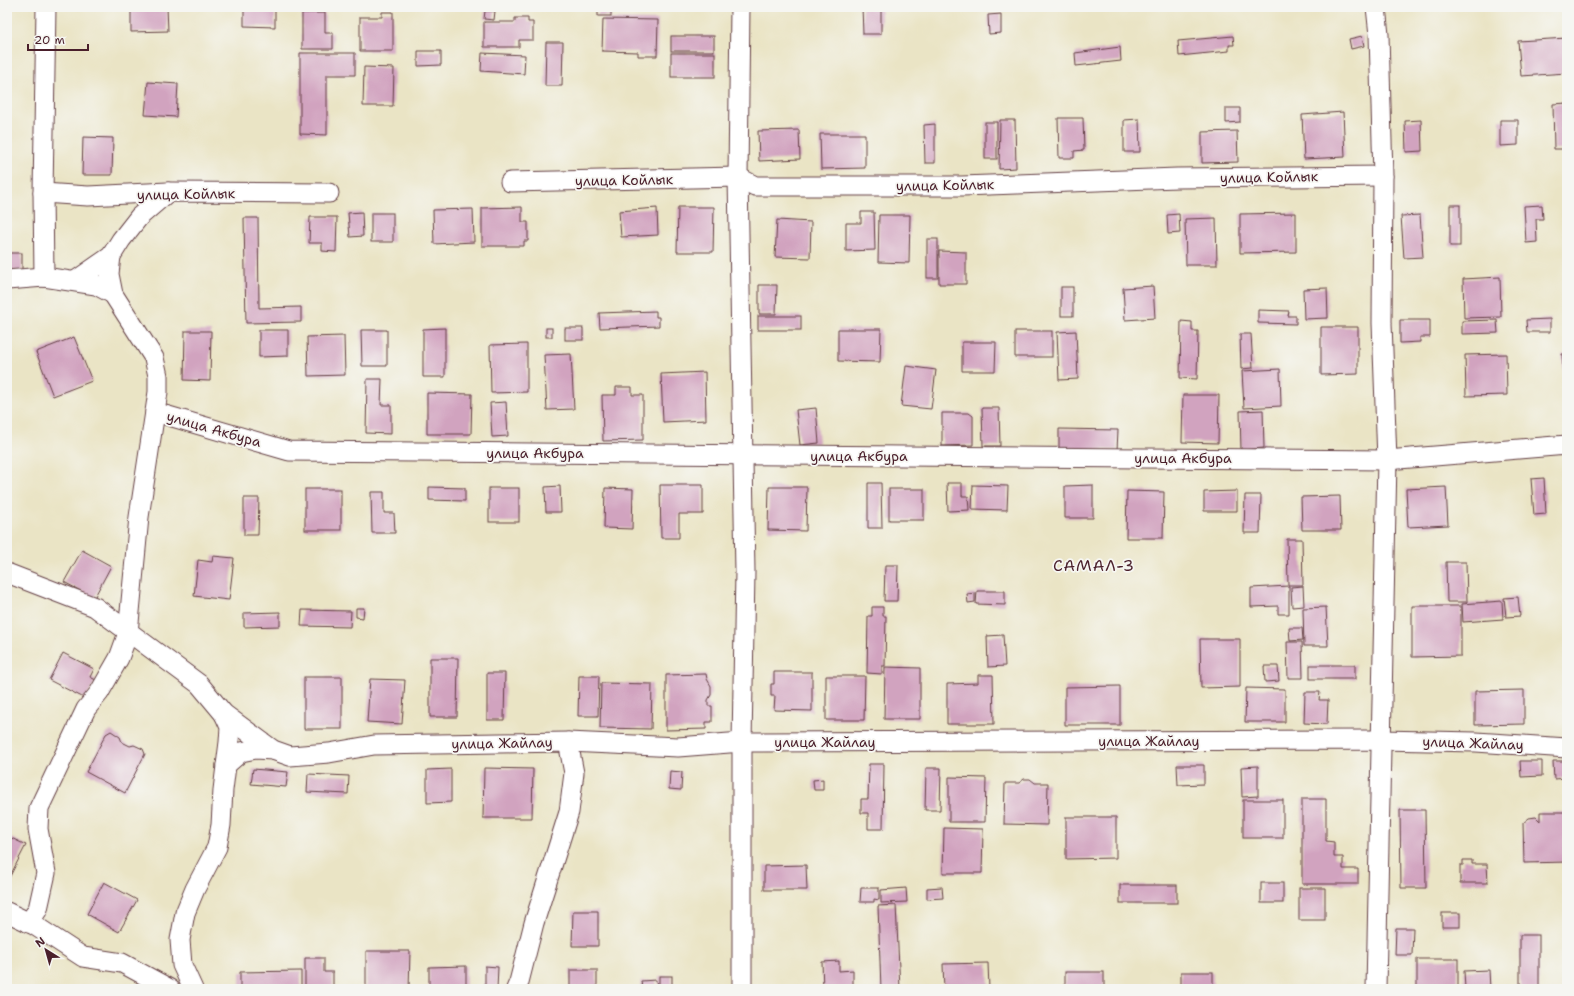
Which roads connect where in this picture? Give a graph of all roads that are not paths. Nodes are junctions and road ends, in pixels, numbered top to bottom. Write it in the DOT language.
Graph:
graph roads {
  1 [pos="46,7"];
  2 [pos="740,7"];
  3 [pos="1376,7"];
  4 [pos="1383,176"];
  5 [pos="738,177"];
  6 [pos="510,182"];
  7 [pos="168,192"];
  8 [pos="43,193"];
  9 [pos="329,193"];
  10 [pos="111,256"];
  11 [pos="44,277"];
  12 [pos="7,280"];
  13 [pos="75,281"];
  14 [pos="113,294"];
  15 [pos="155,412"];
  16 [pos="1567,445"];
  17 [pos="744,455"];
  18 [pos="1387,460"];
  19 [pos="7,573"];
  20 [pos="128,633"];
  21 [pos="224,714"];
  22 [pos="1380,740"];
  23 [pos="568,742"];
  24 [pos="742,742"];
  25 [pos="1567,748"];
  26 [pos="273,750"];
  27 [pos="226,765"];
  28 [pos="7,912"];
  29 [pos="29,922"];
  30 [pos="170,989"];
  31 [pos="193,989"];
  32 [pos="516,989"];
  33 [pos="742,989"];
  34 [pos="1376,989"];
  1 -- 8 [label="street"];
  2 -- 5 [label="street"];
  3 -- 4 [label="street"];
  4 -- 5 [label="street, улица Койлык"];
  4 -- 18 [label="street"];
  5 -- 6 [label="street, улица Койлык"];
  5 -- 17 [label="street"];
  7 -- 8 [label="street, улица Койлык"];
  7 -- 9 [label="street, улица Койлык"];
  7 -- 10 [label="street"];
  8 -- 11 [label="street"];
  10 -- 13 [label="street"];
  10 -- 14 [label="street"];
  11 -- 12 [label="street"];
  11 -- 13 [label="street"];
  13 -- 14 [label="street"];
  14 -- 15 [label="street"];
  15 -- 17 [label="street, улица Акбура"];
  15 -- 20 [label="street"];
  16 -- 18 [label="street, улица Акбура"];
  17 -- 18 [label="street, улица Акбура"];
  17 -- 24 [label="street"];
  18 -- 22 [label="street"];
  19 -- 20 [label="street, улица Жайлау"];
  20 -- 21 [label="street, улица Жайлау"];
  20 -- 29 [label="street"];
  21 -- 26 [label="street, улица Жайлау"];
  21 -- 27 [label="street"];
  22 -- 24 [label="street, улица Жайлау"];
  22 -- 25 [label="street, улица Жайлау"];
  22 -- 34 [label="street"];
  23 -- 24 [label="street, улица Жайлау"];
  23 -- 26 [label="street, улица Жайлау"];
  23 -- 32 [label="street"];
  24 -- 33 [label="street"];
  26 -- 27 [label="street"];
  27 -- 31 [label="street"];
  28 -- 29 [label="street"];
  29 -- 30 [label="street"];
}
